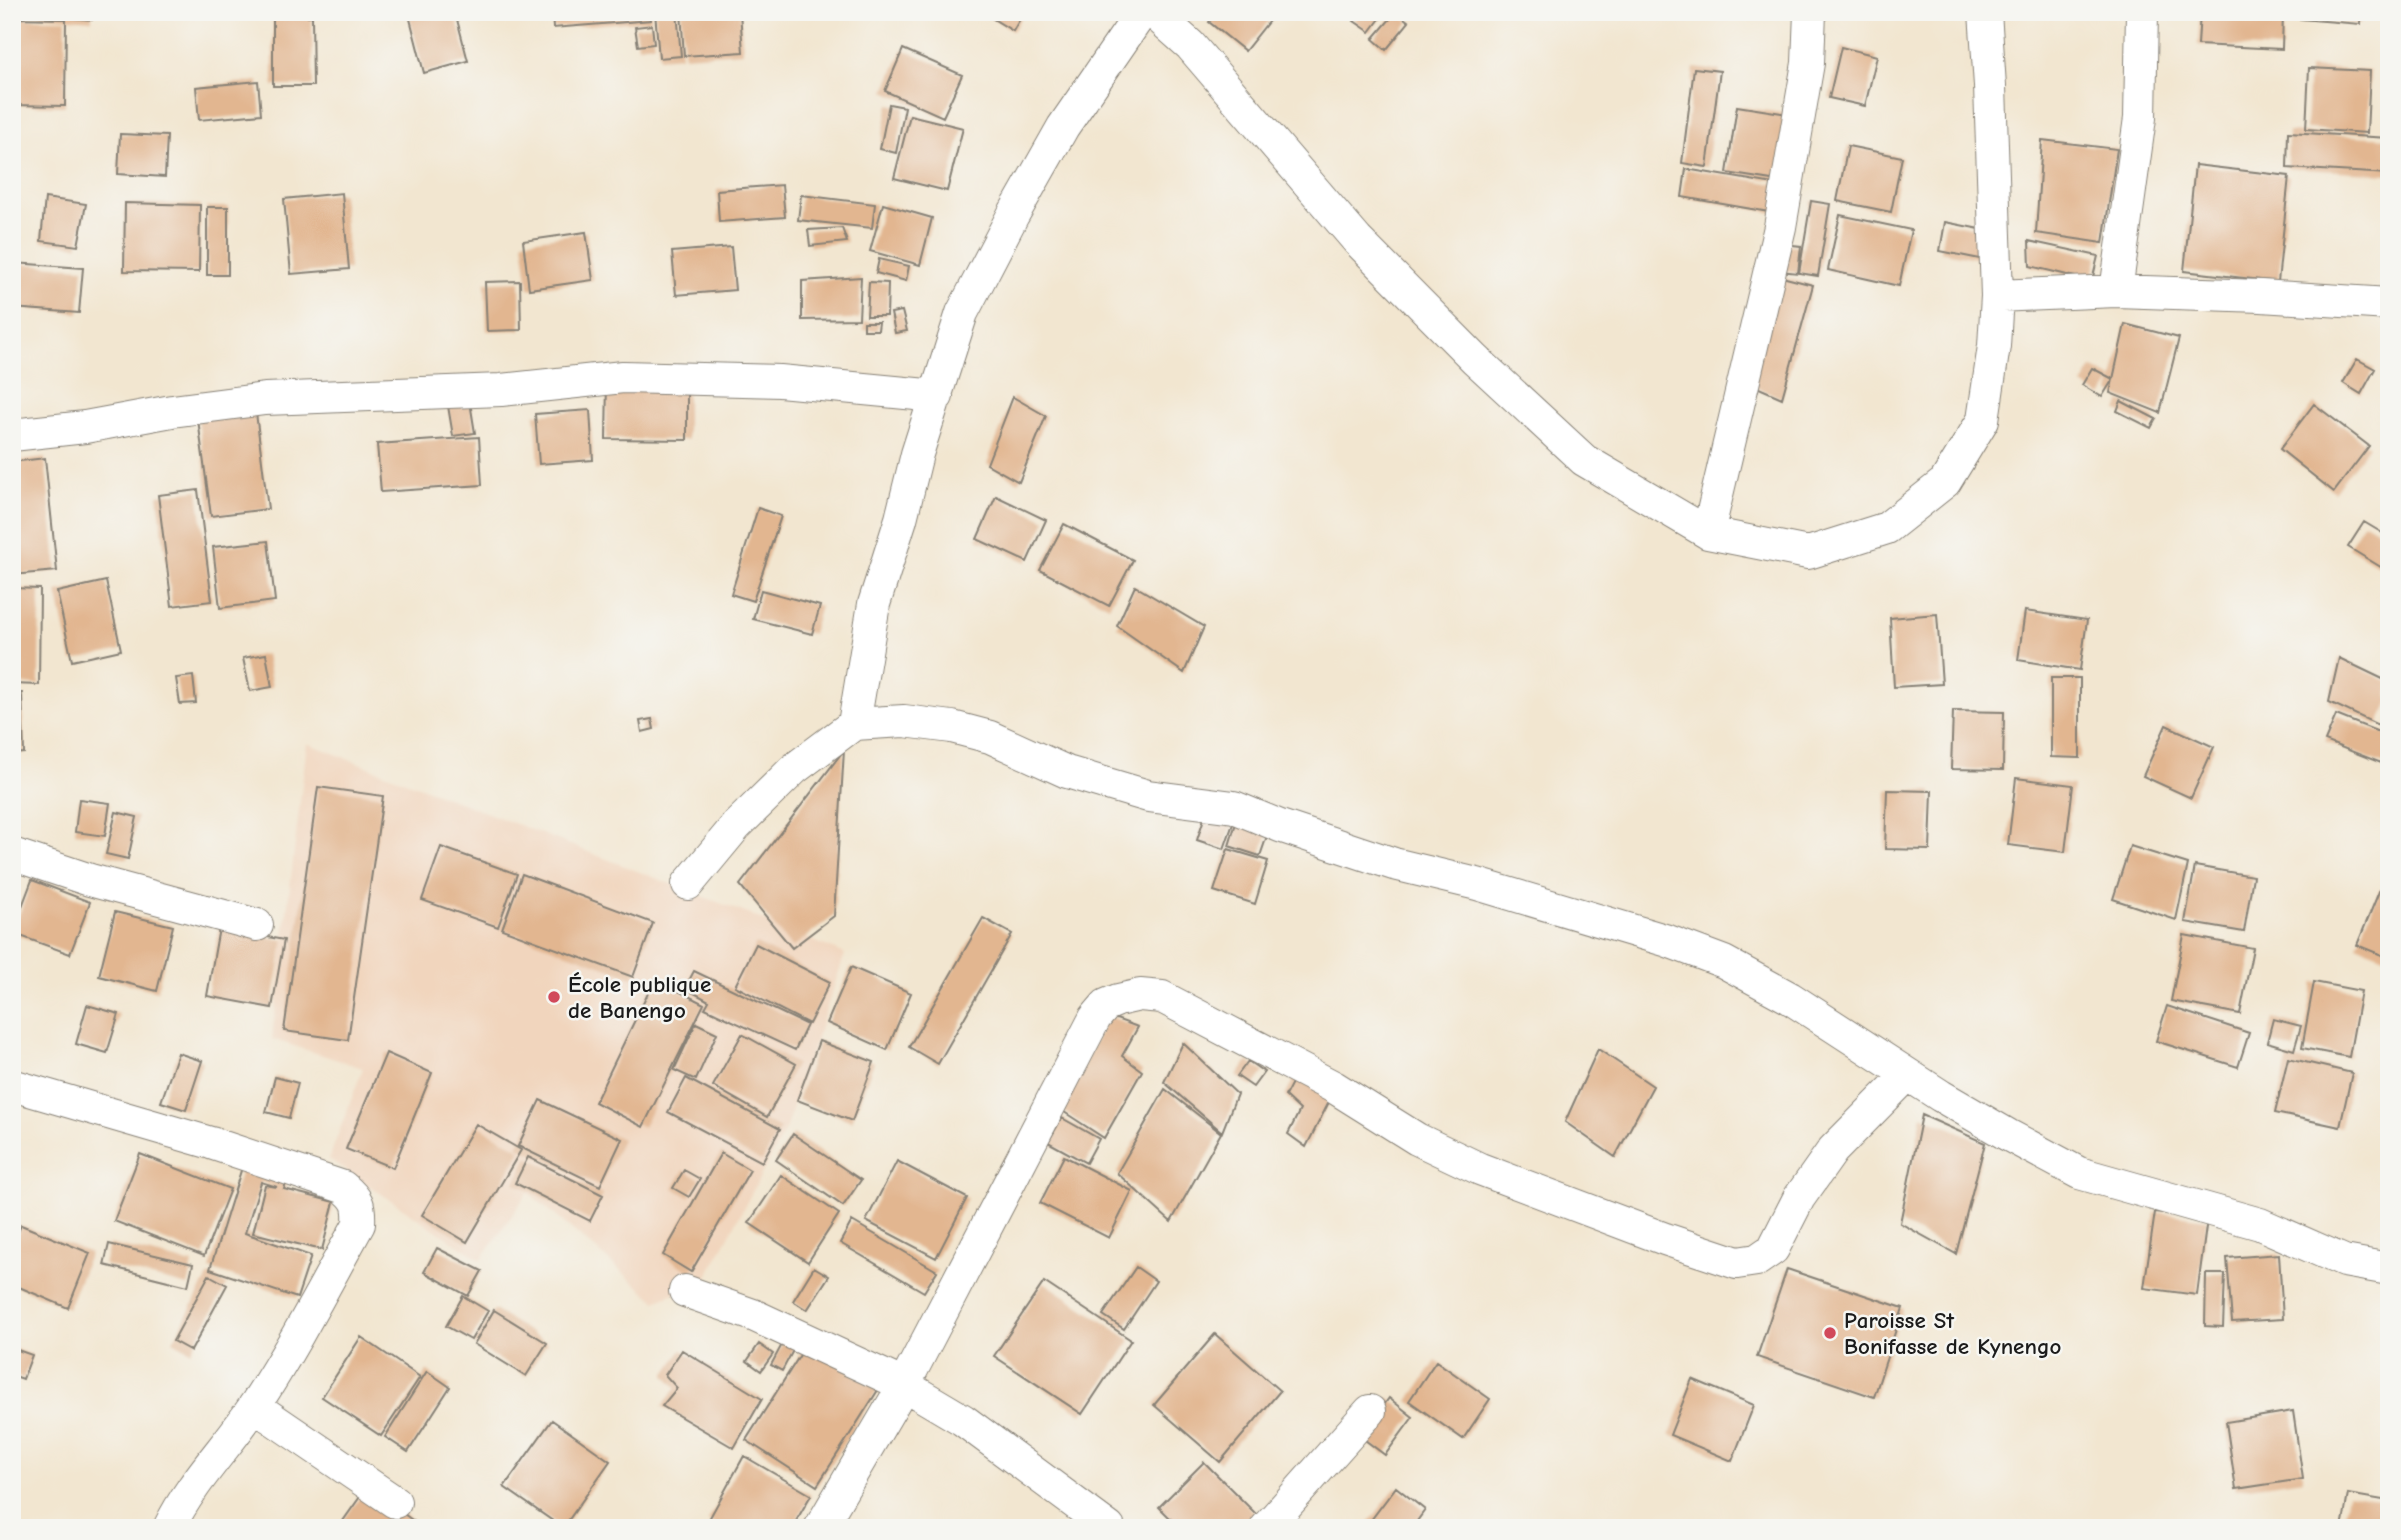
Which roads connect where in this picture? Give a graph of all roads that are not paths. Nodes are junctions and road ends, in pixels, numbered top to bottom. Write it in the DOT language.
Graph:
graph roads {
  1 [pos="1142,12"];
  2 [pos="1153,12"];
  3 [pos="1810,12"];
  4 [pos="1985,12"];
  5 [pos="2142,12"];
  6 [pos="2116,291"];
  7 [pos="1997,296"];
  8 [pos="2389,304"];
  9 [pos="937,396"];
  10 [pos="12,435"];
  11 [pos="1708,533"];
  12 [pos="853,724"];
  13 [pos="12,854"];
  14 [pos="688,884"];
  15 [pos="257,925"];
  16 [pos="1907,1075"];
  17 [pos="15,1092"];
  18 [pos="2389,1269"];
  19 [pos="685,1292"];
  20 [pos="904,1385"];
  21 [pos="254,1406"];
  22 [pos="1370,1411"];
  23 [pos="396,1502"];
  24 [pos="169,1528"];
  25 [pos="820,1528"];
  26 [pos="1109,1528"];
  27 [pos="1266,1528"];
  1 -- 9 [label="street"];
  2 -- 11 [label="street"];
  3 -- 11 [label="street"];
  4 -- 7 [label="street"];
  5 -- 6 [label="street"];
  6 -- 7 [label="street"];
  6 -- 8 [label="street"];
  7 -- 11 [label="street"];
  9 -- 10 [label="street"];
  9 -- 12 [label="street"];
  12 -- 14 [label="street"];
  12 -- 16 [label="street"];
  13 -- 15 [label="street"];
  16 -- 18 [label="street"];
  16 -- 20 [label="street"];
  17 -- 21 [label="street"];
  19 -- 20 [label="street"];
  20 -- 25 [label="street"];
  20 -- 26 [label="street"];
  21 -- 23 [label="street"];
  21 -- 24 [label="street"];
  22 -- 27 [label="street"];
}
